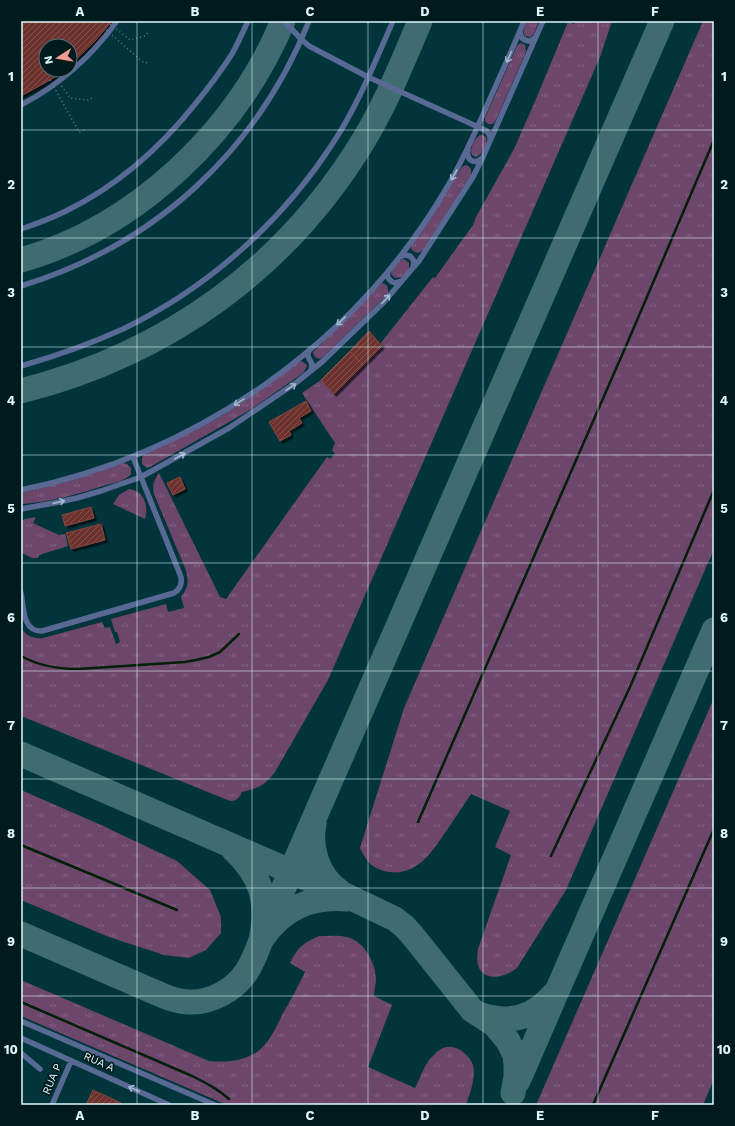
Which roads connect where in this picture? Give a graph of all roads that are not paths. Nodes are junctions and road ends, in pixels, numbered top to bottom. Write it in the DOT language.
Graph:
graph roads {
  1 [pos="117,21"];
  2 [pos="248,21"];
  3 [pos="284,21"];
  4 [pos="310,21"];
  5 [pos="393,21"];
  6 [pos="524,21"];
  7 [pos="543,21"];
  8 [pos="521,29"];
  9 [pos="536,36"];
  10 [pos="302,40"];
  11 [pos="368,77"];
  12 [pos="21,105"];
  13 [pos="478,127"];
  14 [pos="490,141"];
  15 [pos="468,150"];
  16 [pos="483,157"];
  17 [pos="21,229"];
  18 [pos="400,258"];
  19 [pos="390,269"];
  20 [pos="412,269"];
  21 [pos="402,280"];
  22 [pos="21,286"];
  23 [pos="310,349"];
  24 [pos="298,360"];
  25 [pos="310,360"];
  26 [pos="323,361"];
  27 [pos="21,366"];
  28 [pos="310,372"];
  29 [pos="133,457"];
  30 [pos="141,477"];
  31 [pos="21,490"];
  32 [pos="21,509"];
  33 [pos="21,593"];
  34 [pos="21,1021"];
  35 [pos="21,1038"];
  36 [pos="21,1053"];
  37 [pos="71,1061"];
  38 [pos="40,1069"];
  39 [pos="52,1105"];
  40 [pos="169,1105"];
  41 [pos="214,1105"];
  1 -- 12 [label="lane"];
  2 -- 17 [label="lane"];
  3 -- 10 [label="lane"];
  4 -- 10 [label="lane"];
  5 -- 11 [label="lane"];
  6 -- 8 [label="lane"];
  7 -- 9 [label="lane"];
  8 -- 9 [label="lane"];
  8 -- 13 [label="lane, one-way"];
  9 -- 14 [label="lane"];
  10 -- 11 [label="lane"];
  10 -- 22 [label="lane"];
  11 -- 13 [label="lane"];
  11 -- 27 [label="lane"];
  13 -- 14 [label="lane"];
  13 -- 15 [label="lane"];
  14 -- 16 [label="lane"];
  15 -- 16 [label="lane"];
  15 -- 18 [label="lane, one-way"];
  16 -- 20 [label="lane"];
  18 -- 19 [label="lane"];
  18 -- 20 [label="lane"];
  19 -- 21 [label="lane"];
  19 -- 23 [label="lane, one-way"];
  20 -- 21 [label="lane"];
  26 -- 21 [label="lane, one-way"];
  23 -- 24 [label="lane"];
  23 -- 25 [label="lane"];
  24 -- 25 [label="lane"];
  24 -- 29 [label="lane, one-way"];
  25 -- 26 [label="lane"];
  25 -- 28 [label="lane"];
  26 -- 28 [label="lane"];
  30 -- 28 [label="lane, one-way"];
  29 -- 30 [label="lane"];
  29 -- 31 [label="lane"];
  32 -- 30 [label="lane, one-way"];
  30 -- 33 [label="lane"];
  34 -- 41 [label="lane"];
  35 -- 37 [label="lane, RUA A"];
  36 -- 38 [label="lane"];
  37 -- 39 [label="lane, RUA P"];
  40 -- 37 [label="lane, RUA A, one-way"];
}
